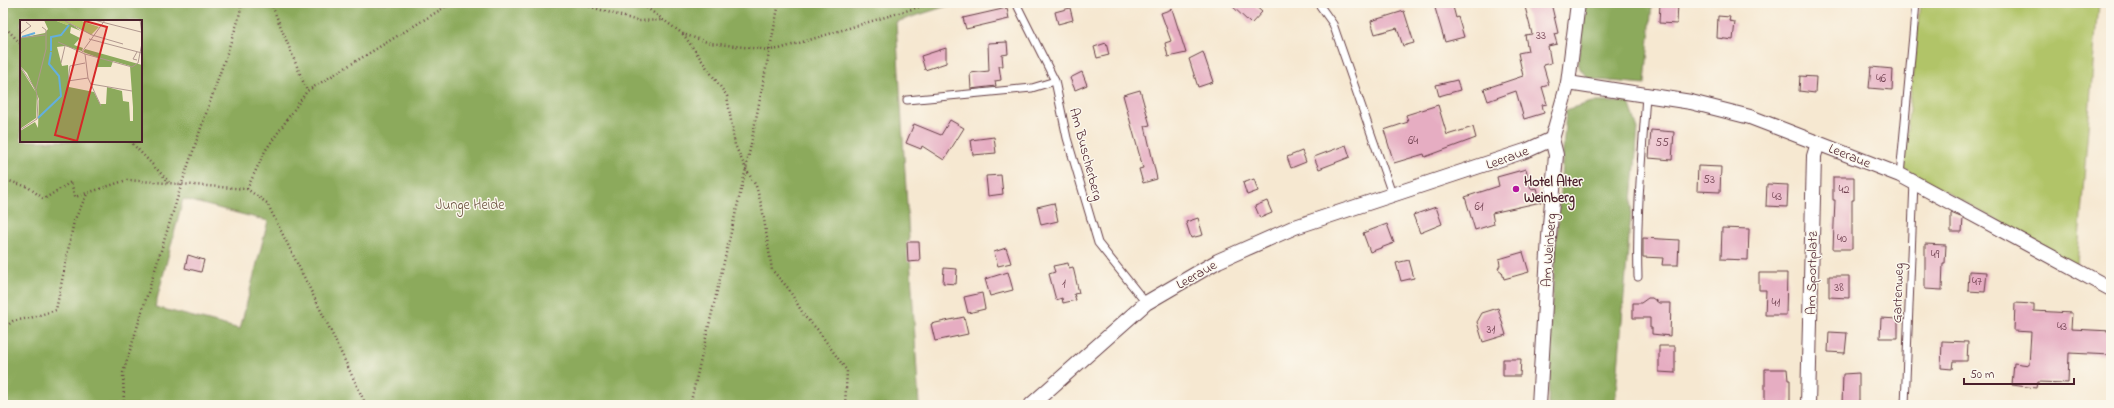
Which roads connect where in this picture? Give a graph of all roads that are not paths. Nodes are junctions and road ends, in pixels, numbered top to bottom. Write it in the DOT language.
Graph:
graph roads {
  1 [pos="1016,3"];
  2 [pos="1318,3"];
  3 [pos="1578,3"];
  4 [pos="1916,3"];
  5 [pos="1055,81"];
  6 [pos="1568,83"];
  7 [pos="1646,95"];
  8 [pos="907,100"];
  9 [pos="1552,139"];
  10 [pos="1818,143"];
  11 [pos="1900,175"];
  12 [pos="1914,182"];
  13 [pos="1392,194"];
  14 [pos="1638,277"];
  15 [pos="2111,289"];
  16 [pos="1146,304"];
  17 [pos="1049,398"];
  18 [pos="1031,405"];
  19 [pos="1539,405"];
  20 [pos="1808,405"];
  21 [pos="1905,405"];
  1 -- 5 [label="lane, Am Buscherberg"];
  2 -- 13 [label="lane"];
  3 -- 6 [label="street, Am Weinberg"];
  4 -- 11 [label="lane"];
  5 -- 8 [label="lane"];
  5 -- 16 [label="lane, Am Buscherberg"];
  6 -- 7 [label="street, Leeraue"];
  6 -- 9 [label="street, Am Weinberg"];
  7 -- 10 [label="street, Leeraue"];
  7 -- 14 [label="lane"];
  9 -- 13 [label="street, Leeraue"];
  9 -- 19 [label="street, Am Weinberg"];
  10 -- 11 [label="street, Leeraue"];
  10 -- 20 [label="street, Am Sportplatz"];
  11 -- 12 [label="street, Leeraue"];
  12 -- 15 [label="street, Leeraue"];
  12 -- 21 [label="lane, Gartenweg"];
  13 -- 16 [label="street, Leeraue"];
  16 -- 17 [label="street, Leeraue"];
  17 -- 18 [label="street, Leeraue"];
}
